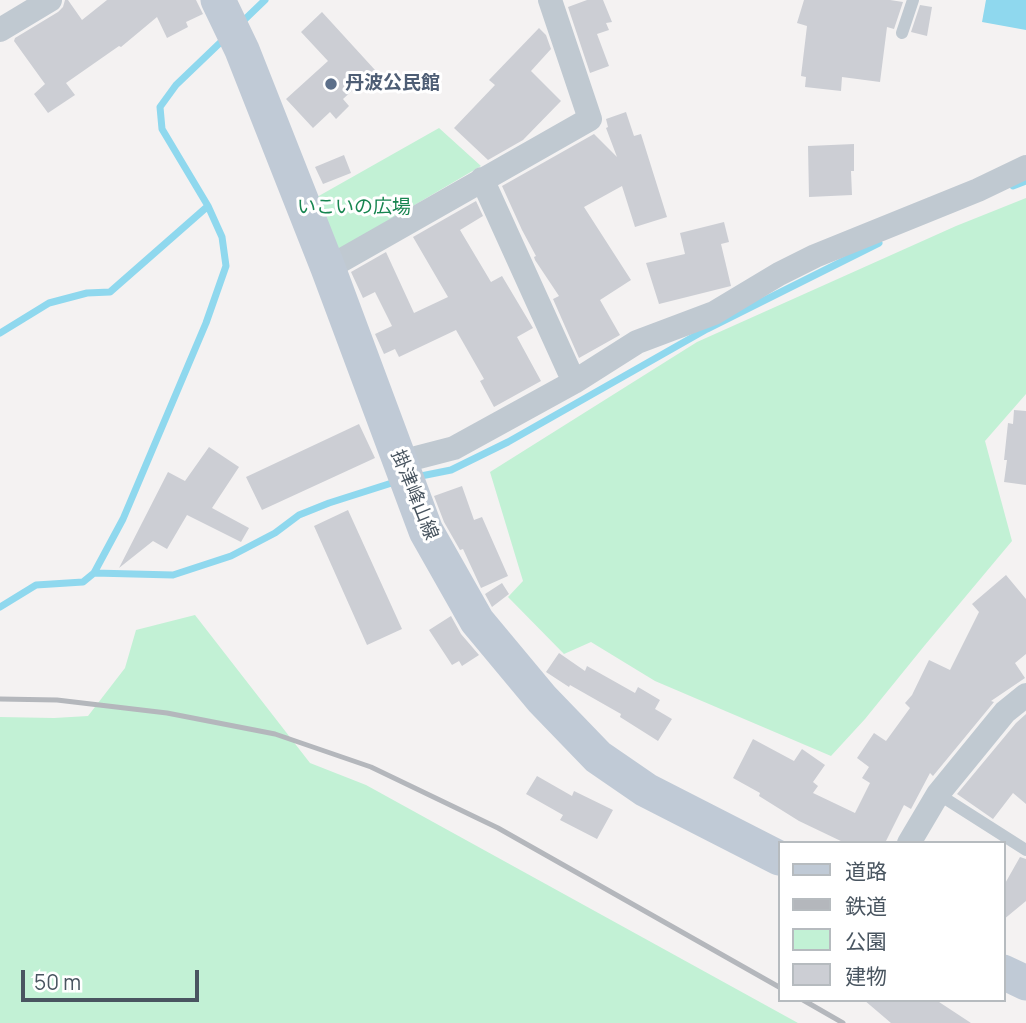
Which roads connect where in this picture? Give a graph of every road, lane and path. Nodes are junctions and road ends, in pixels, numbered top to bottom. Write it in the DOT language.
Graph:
graph roads {
  1 [pos="50,0"];
  2 [pos="550,0"];
  3 [pos="913,0"];
  4 [pos="222,8"];
  5 [pos="0,30"];
  6 [pos="902,33"];
  7 [pos="1026,167"];
  8 [pos="482,179"];
  9 [pos="328,268"];
  10 [pos="574,382"];
  11 [pos="403,473"];
  12 [pos="1026,695"];
  13 [pos="938,794"];
  14 [pos="910,841"];
  15 [pos="1026,850"];
  16 [pos="778,858"];
  17 [pos="1005,973"];
  18 [pos="1026,983"];
  1 -- 5 [label="street"];
  2 -- 8 [label="street"];
  3 -- 6 [label="lane"];
  4 -- 9 [label="main road, 掛津峰山線"];
  7 -- 10 [label="street"];
  8 -- 9 [label="street"];
  8 -- 10 [label="street"];
  9 -- 11 [label="main road, 掛津峰山線"];
  10 -- 11 [label="street"];
  11 -- 16 [label="main road, 掛津峰山線"];
  12 -- 13 [label="street"];
  13 -- 14 [label="street"];
  13 -- 15 [label="lane"];
  17 -- 18 [label="main road"];
}
